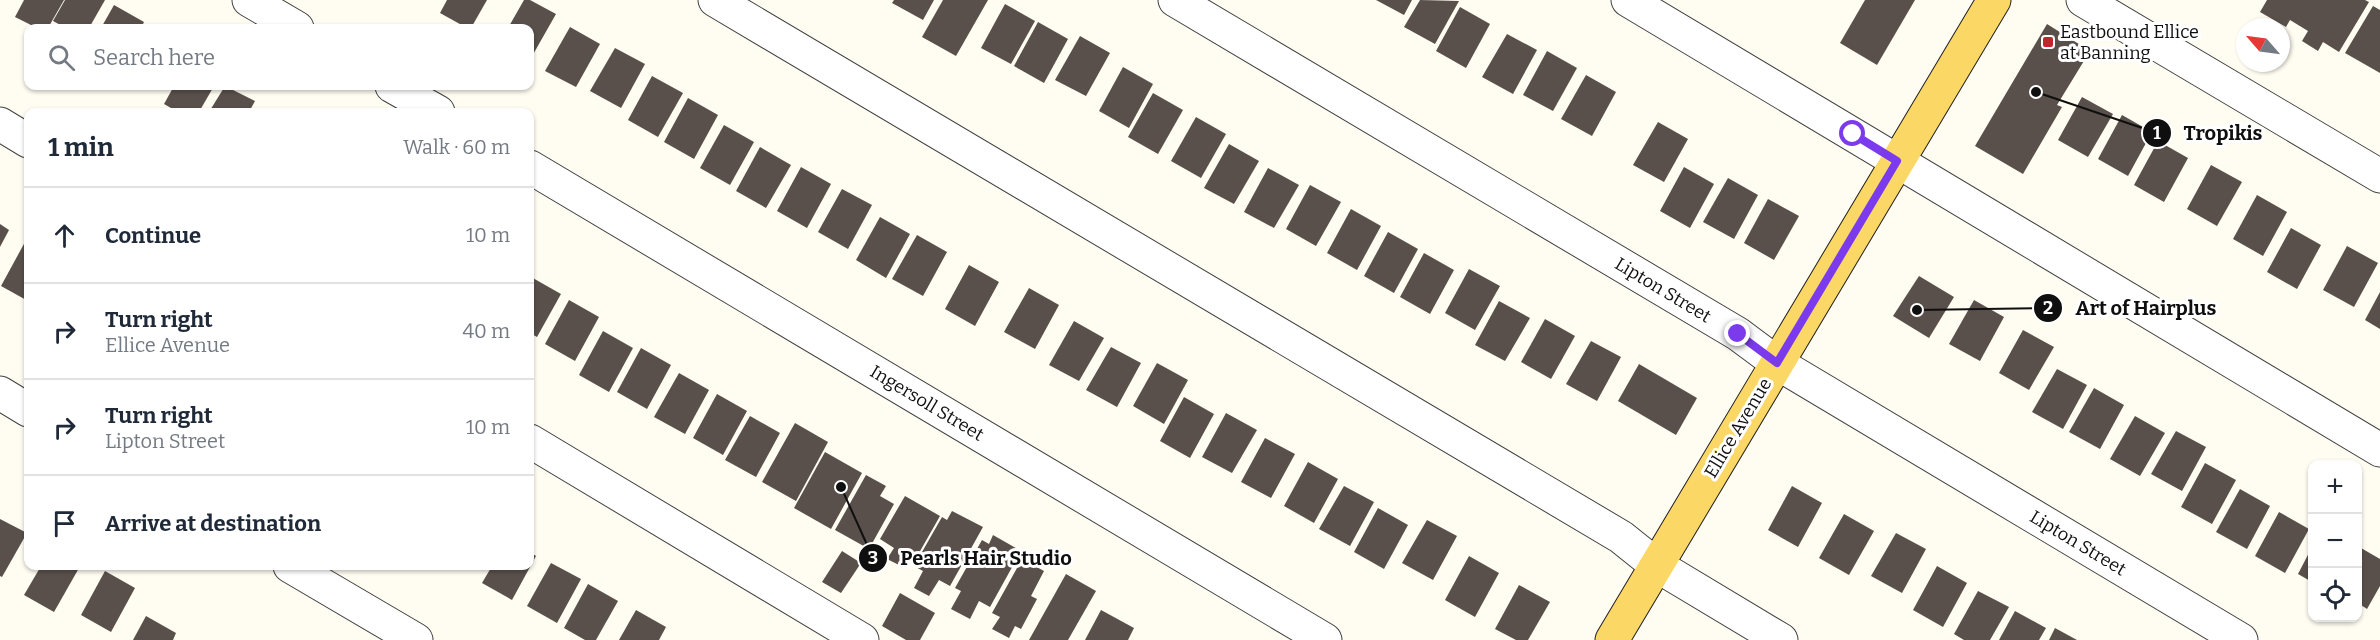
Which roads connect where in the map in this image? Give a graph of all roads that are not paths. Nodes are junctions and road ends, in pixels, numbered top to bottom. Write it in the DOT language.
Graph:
graph roads {
  1 [pos="249,0"];
  2 [pos="715,0"];
  3 [pos="1175,0"];
  4 [pos="1628,0"];
  5 [pos="1994,0"];
  6 [pos="2082,0"];
  7 [pos="290,24"];
  8 [pos="399,90"];
  9 [pos="431,108"];
  10 [pos="0,124"];
  11 [pos="24,139"];
  12 [pos="1897,161"];
  13 [pos="534,169"];
  14 [pos="2380,176"];
  15 [pos="1777,363"];
  16 [pos="0,393"];
  17 [pos="24,408"];
  18 [pos="534,443"];
  19 [pos="2380,450"];
  20 [pos="1656,565"];
  21 [pos="297,570"];
  22 [pos="416,640"];
  23 [pos="862,640"];
  24 [pos="1325,640"];
  25 [pos="1611,640"];
  26 [pos="1781,640"];
  27 [pos="2241,640"];
  1 -- 7 [label="street"];
  2 -- 20 [label="street"];
  3 -- 15 [label="street, Lipton Street"];
  4 -- 12 [label="street"];
  5 -- 12 [label="main road, Ellice Avenue"];
  6 -- 14 [label="street"];
  8 -- 9 [label="street"];
  10 -- 11 [label="street"];
  12 -- 15 [label="main road, Ellice Avenue"];
  12 -- 19 [label="street"];
  13 -- 24 [label="street, Ingersoll Street"];
  15 -- 20 [label="main road, Ellice Avenue"];
  15 -- 27 [label="street, Lipton Street"];
  16 -- 17 [label="street"];
  18 -- 23 [label="street"];
  20 -- 25 [label="main road, Ellice Avenue"];
  20 -- 26 [label="street"];
  21 -- 22 [label="street"];
}
